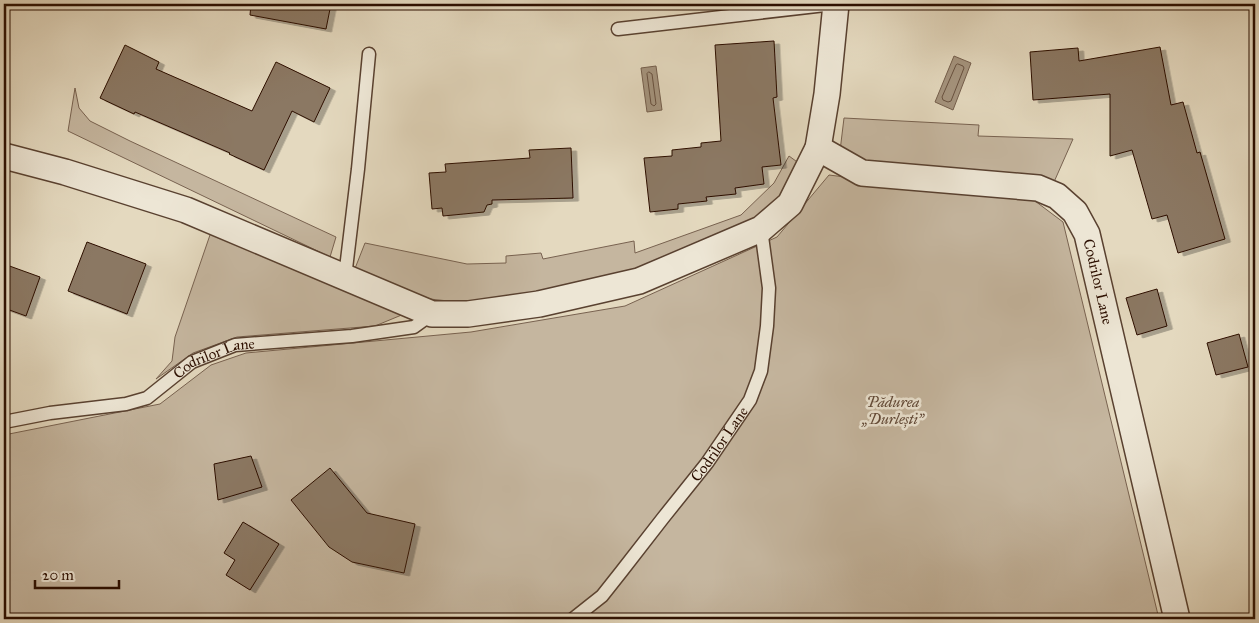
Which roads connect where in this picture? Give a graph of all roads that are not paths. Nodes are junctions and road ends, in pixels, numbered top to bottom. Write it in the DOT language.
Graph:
graph roads {
  1 [pos="835,4"];
  2 [pos="618,29"];
  3 [pos="369,54"];
  4 [pos="818,148"];
  5 [pos="4,156"];
  6 [pos="762,229"];
  7 [pos="345,277"];
  8 [pos="432,314"];
  9 [pos="4,422"];
  10 [pos="573,619"];
  11 [pos="1177,619"];
  1 -- 2 [label="lane"];
  1 -- 4 [label="street"];
  3 -- 7 [label="lane"];
  4 -- 6 [label="street"];
  4 -- 11 [label="street, Codrilor Lane"];
  5 -- 7 [label="street"];
  6 -- 8 [label="street"];
  6 -- 10 [label="lane, Codrilor Lane"];
  7 -- 8 [label="street"];
  8 -- 9 [label="lane, Codrilor Lane"];
}
